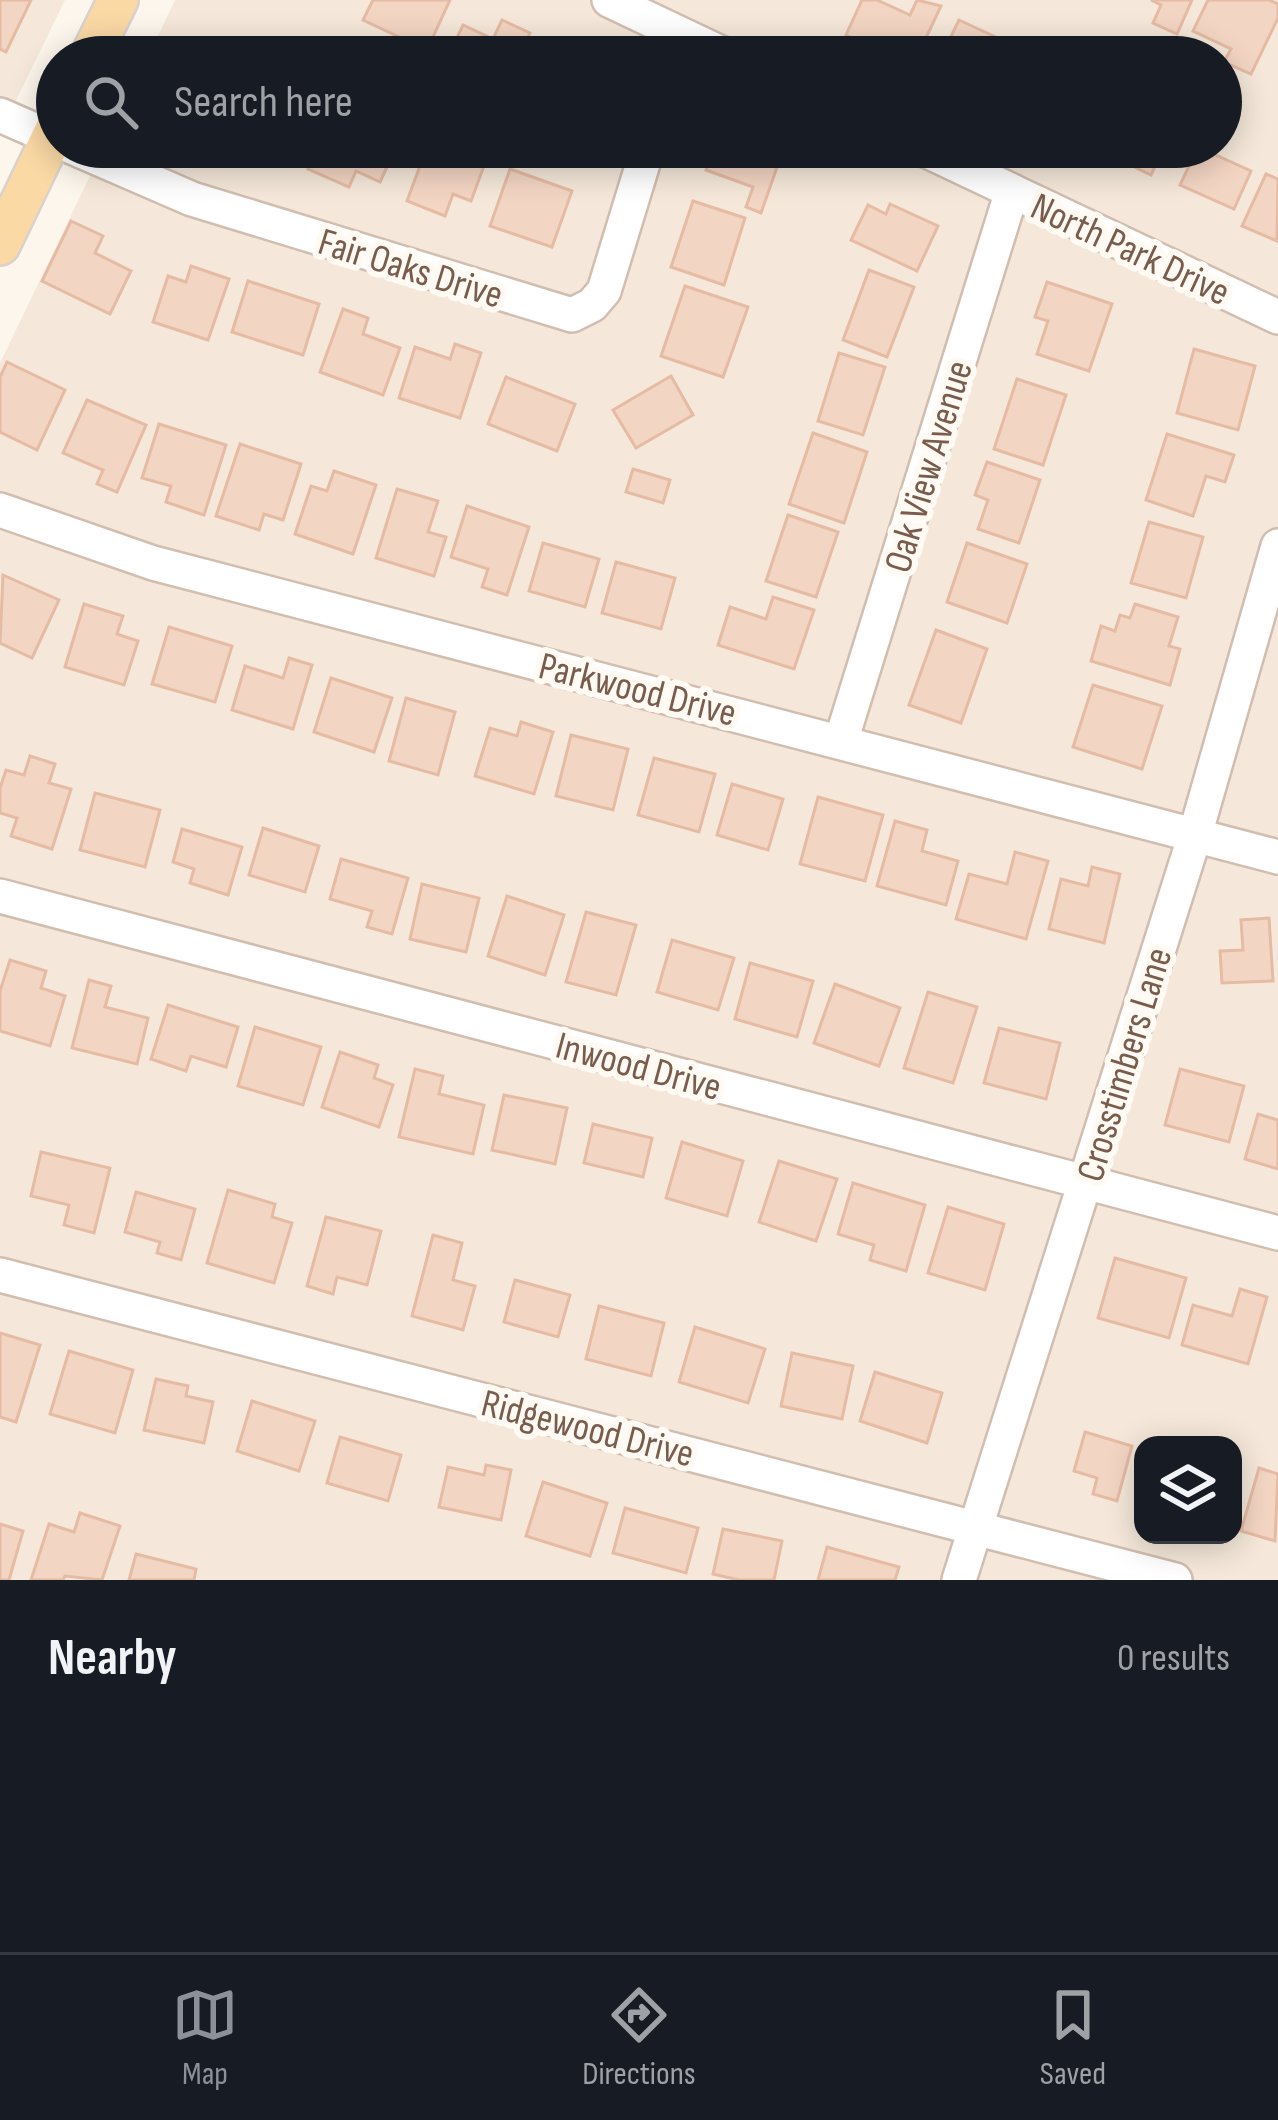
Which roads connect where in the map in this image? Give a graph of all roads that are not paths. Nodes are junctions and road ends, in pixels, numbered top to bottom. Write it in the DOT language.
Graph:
graph roads {
  1 [pos="118,0"];
  2 [pos="609,0"];
  3 [pos="100,36"];
  4 [pos="664,36"];
  5 [pos="0,115"];
  6 [pos="36,129"];
  7 [pos="42,168"];
  8 [pos="124,168"];
  9 [pos="642,168"];
  10 [pos="963,168"];
  11 [pos="1012,191"];
  12 [pos="0,245"];
  13 [pos="1278,317"];
  14 [pos="0,510"];
  15 [pos="1278,546"];
  16 [pos="841,741"];
  17 [pos="1195,836"];
  18 [pos="1278,857"];
  19 [pos="0,896"];
  20 [pos="1086,1181"];
  21 [pos="1278,1232"];
  22 [pos="0,1275"];
  23 [pos="975,1527"];
  24 [pos="959,1580"];
  25 [pos="1175,1580"];
  1 -- 3 [label="main road"];
  2 -- 4 [label="street"];
  5 -- 6 [label="street, Fair Oaks Drive"];
  7 -- 12 [label="main road"];
  8 -- 9 [label="street, Fair Oaks Drive"];
  10 -- 11 [label="street, North Park Drive"];
  11 -- 13 [label="street, North Park Drive"];
  11 -- 16 [label="street, Oak View Avenue"];
  14 -- 16 [label="street, Parkwood Drive"];
  15 -- 17 [label="street, Crosstimbers Lane"];
  16 -- 17 [label="street, Parkwood Drive"];
  17 -- 18 [label="street, Parkwood Drive"];
  17 -- 20 [label="street, Crosstimbers Lane"];
  19 -- 20 [label="street, Inwood Drive"];
  20 -- 21 [label="street, Inwood Drive"];
  20 -- 23 [label="street, Crosstimbers Lane"];
  22 -- 23 [label="street, Ridgewood Drive"];
  23 -- 24 [label="street, Crosstimbers Lane"];
  23 -- 25 [label="street, Ridgewood Drive"];
}
